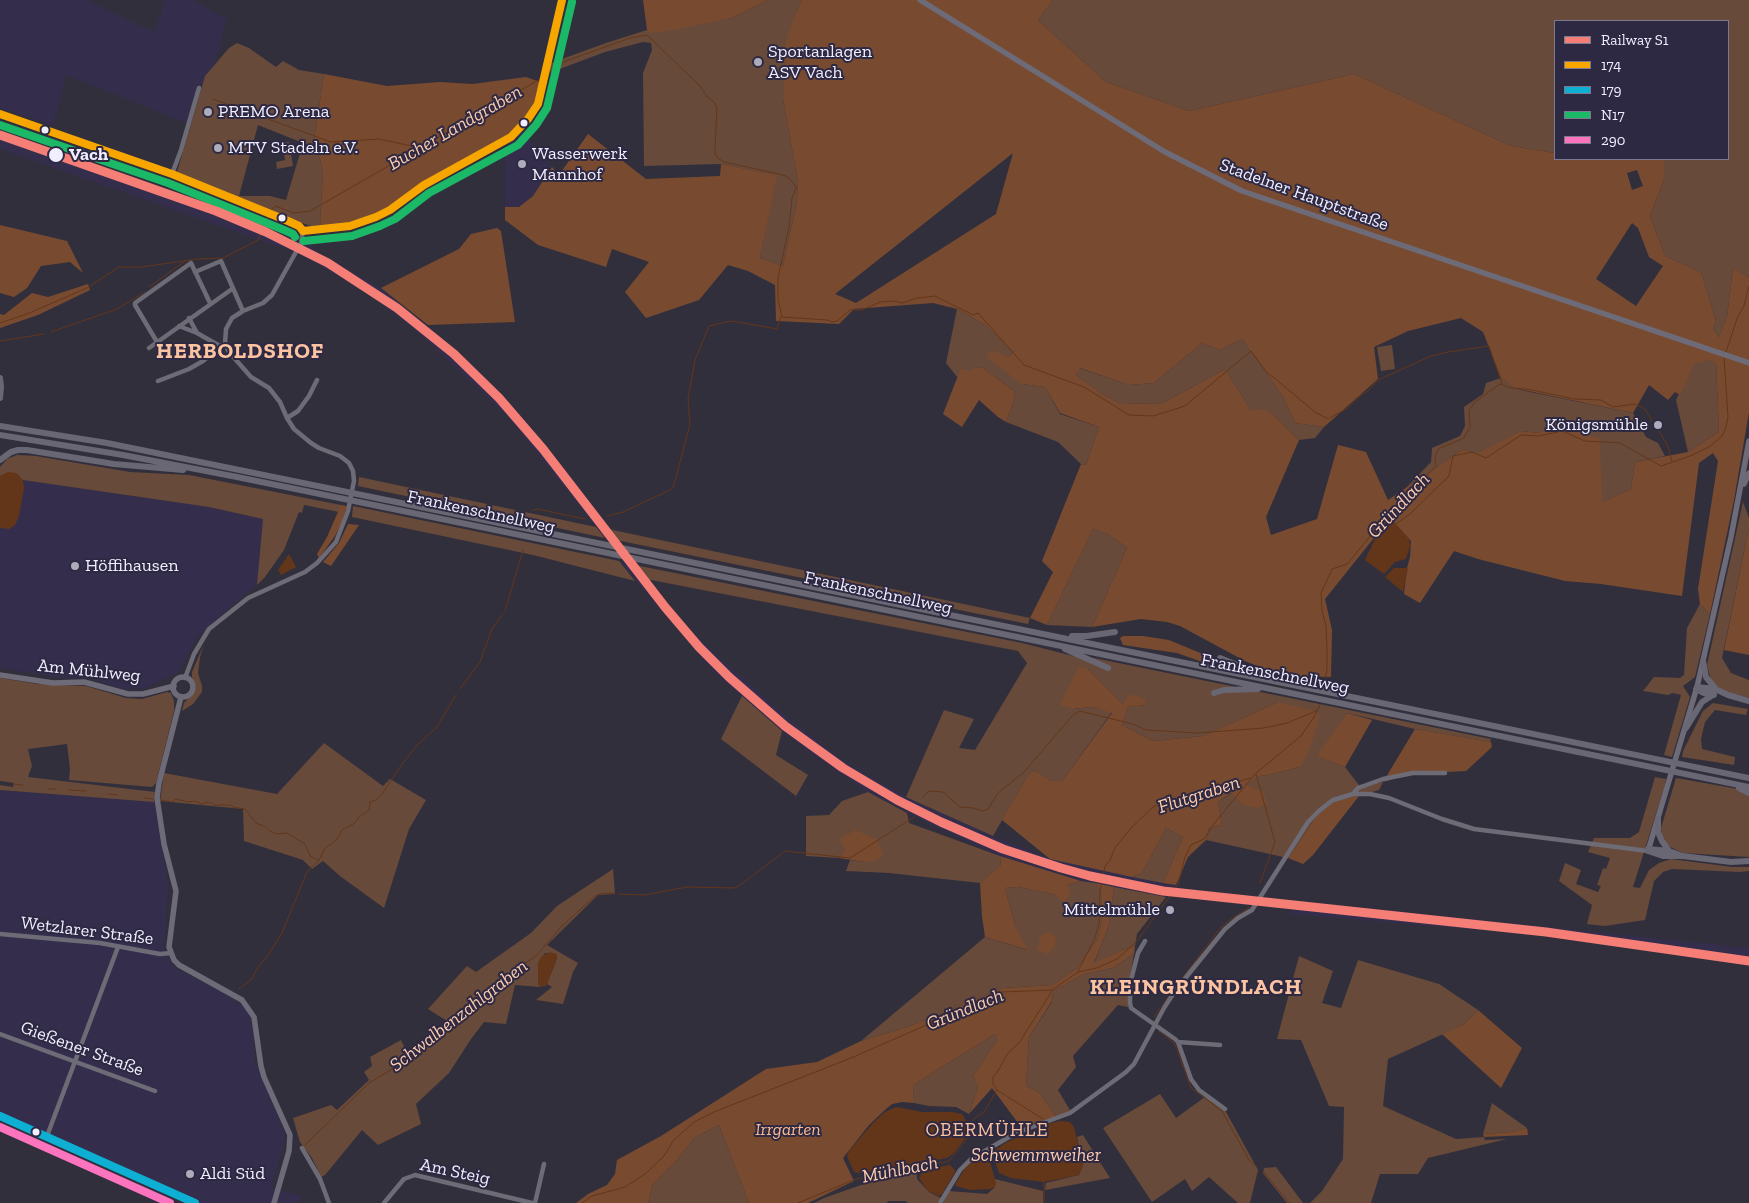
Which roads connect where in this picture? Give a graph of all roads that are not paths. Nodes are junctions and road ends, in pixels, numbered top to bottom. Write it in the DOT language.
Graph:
graph roads {
  1 [pos="562,0"];
  2 [pos="920,0"];
  3 [pos="199,88"];
  4 [pos="0,114"];
  5 [pos="172,174"];
  6 [pos="303,231"];
  7 [pos="195,272"];
  8 [pos="232,288"];
  9 [pos="210,303"];
  10 [pos="243,311"];
  11 [pos="190,318"];
  12 [pos="179,326"];
  13 [pos="197,333"];
  14 [pos="157,342"];
  15 [pos="223,345"];
  16 [pos="149,348"];
  17 [pos="1749,363"];
  18 [pos="0,378"];
  19 [pos="316,380"];
  20 [pos="158,381"];
  21 [pos="0,398"];
  22 [pos="287,418"];
  23 [pos="0,426"];
  24 [pos="0,435"];
  25 [pos="1749,441"];
  26 [pos="1748,451"];
  27 [pos="0,460"];
  28 [pos="202,470"];
  29 [pos="1749,473"];
  30 [pos="1739,496"];
  31 [pos="1115,632"];
  32 [pos="1056,636"];
  33 [pos="1050,643"];
  34 [pos="1220,658"];
  35 [pos="1703,661"];
  36 [pos="1108,668"];
  37 [pos="0,675"];
  38 [pos="185,678"];
  39 [pos="1277,681"];
  40 [pos="174,686"];
  41 [pos="1271,688"];
  42 [pos="1697,688"];
  43 [pos="1714,692"];
  44 [pos="1214,693"];
  45 [pos="181,697"];
  46 [pos="1749,701"];
  47 [pos="1686,728"];
  48 [pos="1445,773"];
  49 [pos="1749,777"];
  50 [pos="1726,782"];
  51 [pos="1749,787"];
  52 [pos="1749,793"];
  53 [pos="1353,794"];
  54 [pos="1658,819"];
  55 [pos="1648,850"];
  56 [pos="1669,851"];
  57 [pos="1683,856"];
  58 [pos="1749,861"];
  59 [pos="0,934"];
  60 [pos="1145,941"];
  61 [pos="118,947"];
  62 [pos="171,953"];
  63 [pos="1156,1024"];
  64 [pos="0,1034"];
  65 [pos="1178,1042"];
  66 [pos="1220,1045"];
  67 [pos="76,1061"];
  68 [pos="155,1091"];
  69 [pos="1225,1109"];
  70 [pos="0,1116"];
  71 [pos="47,1136"];
  72 [pos="302,1148"];
  73 [pos="544,1164"];
  74 [pos="195,1203"];
  75 [pos="274,1203"];
  76 [pos="329,1203"];
  77 [pos="384,1203"];
  78 [pos="533,1203"];
  79 [pos="940,1203"];
  1 -- 6 [label="street"];
  2 -- 17 [label="main road, Stadelner Hauptstraße"];
  3 -- 5 [label="street"];
  4 -- 5 [label="street"];
  5 -- 6 [label="street"];
  6 -- 10 [label="street"];
  7 -- 8 [label="street"];
  7 -- 9 [label="street"];
  7 -- 14 [label="street"];
  8 -- 9 [label="street"];
  8 -- 10 [label="street"];
  9 -- 11 [label="street"];
  10 -- 15 [label="street"];
  11 -- 12 [label="street"];
  11 -- 13 [label="street"];
  12 -- 13 [label="street"];
  12 -- 14 [label="street"];
  13 -- 15 [label="street"];
  14 -- 16 [label="street"];
  15 -- 20 [label="street"];
  15 -- 22 [label="street"];
  18 -- 21 [label="highway"];
  19 -- 22 [label="street"];
  22 -- 38 [label="street"];
  23 -- 32 [label="highway, Frankenschnellweg"];
  24 -- 28 [label="highway, Frankenschnellweg"];
  25 -- 26 [label="main road"];
  26 -- 30 [label="main road"];
  27 -- 28 [label="highway"];
  28 -- 33 [label="highway, Frankenschnellweg"];
  29 -- 30 [label="main road"];
  30 -- 35 [label="main road"];
  31 -- 32 [label="highway"];
  32 -- 39 [label="highway, Frankenschnellweg"];
  33 -- 36 [label="highway"];
  33 -- 41 [label="highway, Frankenschnellweg"];
  34 -- 39 [label="highway"];
  35 -- 42 [label="main road"];
  35 -- 43 [label="highway"];
  37 -- 40 [label="main road, Am Mühlweg"];
  38 -- 40 [label="main road"];
  38 -- 45 [label="main road"];
  39 -- 49 [label="highway, Frankenschnellweg"];
  40 -- 45 [label="main road"];
  41 -- 44 [label="highway"];
  41 -- 50 [label="highway, Frankenschnellweg"];
  42 -- 43 [label="highway"];
  42 -- 47 [label="main road"];
  43 -- 46 [label="highway"];
  43 -- 47 [label="highway"];
  45 -- 62 [label="main road"];
  47 -- 54 [label="main road"];
  48 -- 53 [label="street"];
  50 -- 51 [label="highway, Frankenschnellweg"];
  50 -- 52 [label="highway"];
  53 -- 55 [label="street"];
  53 -- 63 [label="street"];
  54 -- 55 [label="main road"];
  54 -- 56 [label="highway"];
  55 -- 56 [label="highway"];
  55 -- 57 [label="highway"];
  56 -- 57 [label="highway"];
  57 -- 58 [label="highway"];
  59 -- 61 [label="street, Wetzlarer Straße"];
  60 -- 63 [label="street"];
  61 -- 62 [label="street, Wetzlarer Straße"];
  61 -- 67 [label="street"];
  62 -- 75 [label="main road"];
  63 -- 65 [label="street"];
  63 -- 79 [label="street"];
  64 -- 67 [label="street, Gießener Straße"];
  65 -- 66 [label="street"];
  65 -- 69 [label="street"];
  67 -- 68 [label="street, Gießener Straße"];
  67 -- 71 [label="street"];
  70 -- 71 [label="main road"];
  71 -- 74 [label="main road"];
  72 -- 76 [label="street"];
  73 -- 78 [label="street"];
  77 -- 78 [label="street, Am Steig"];
}
